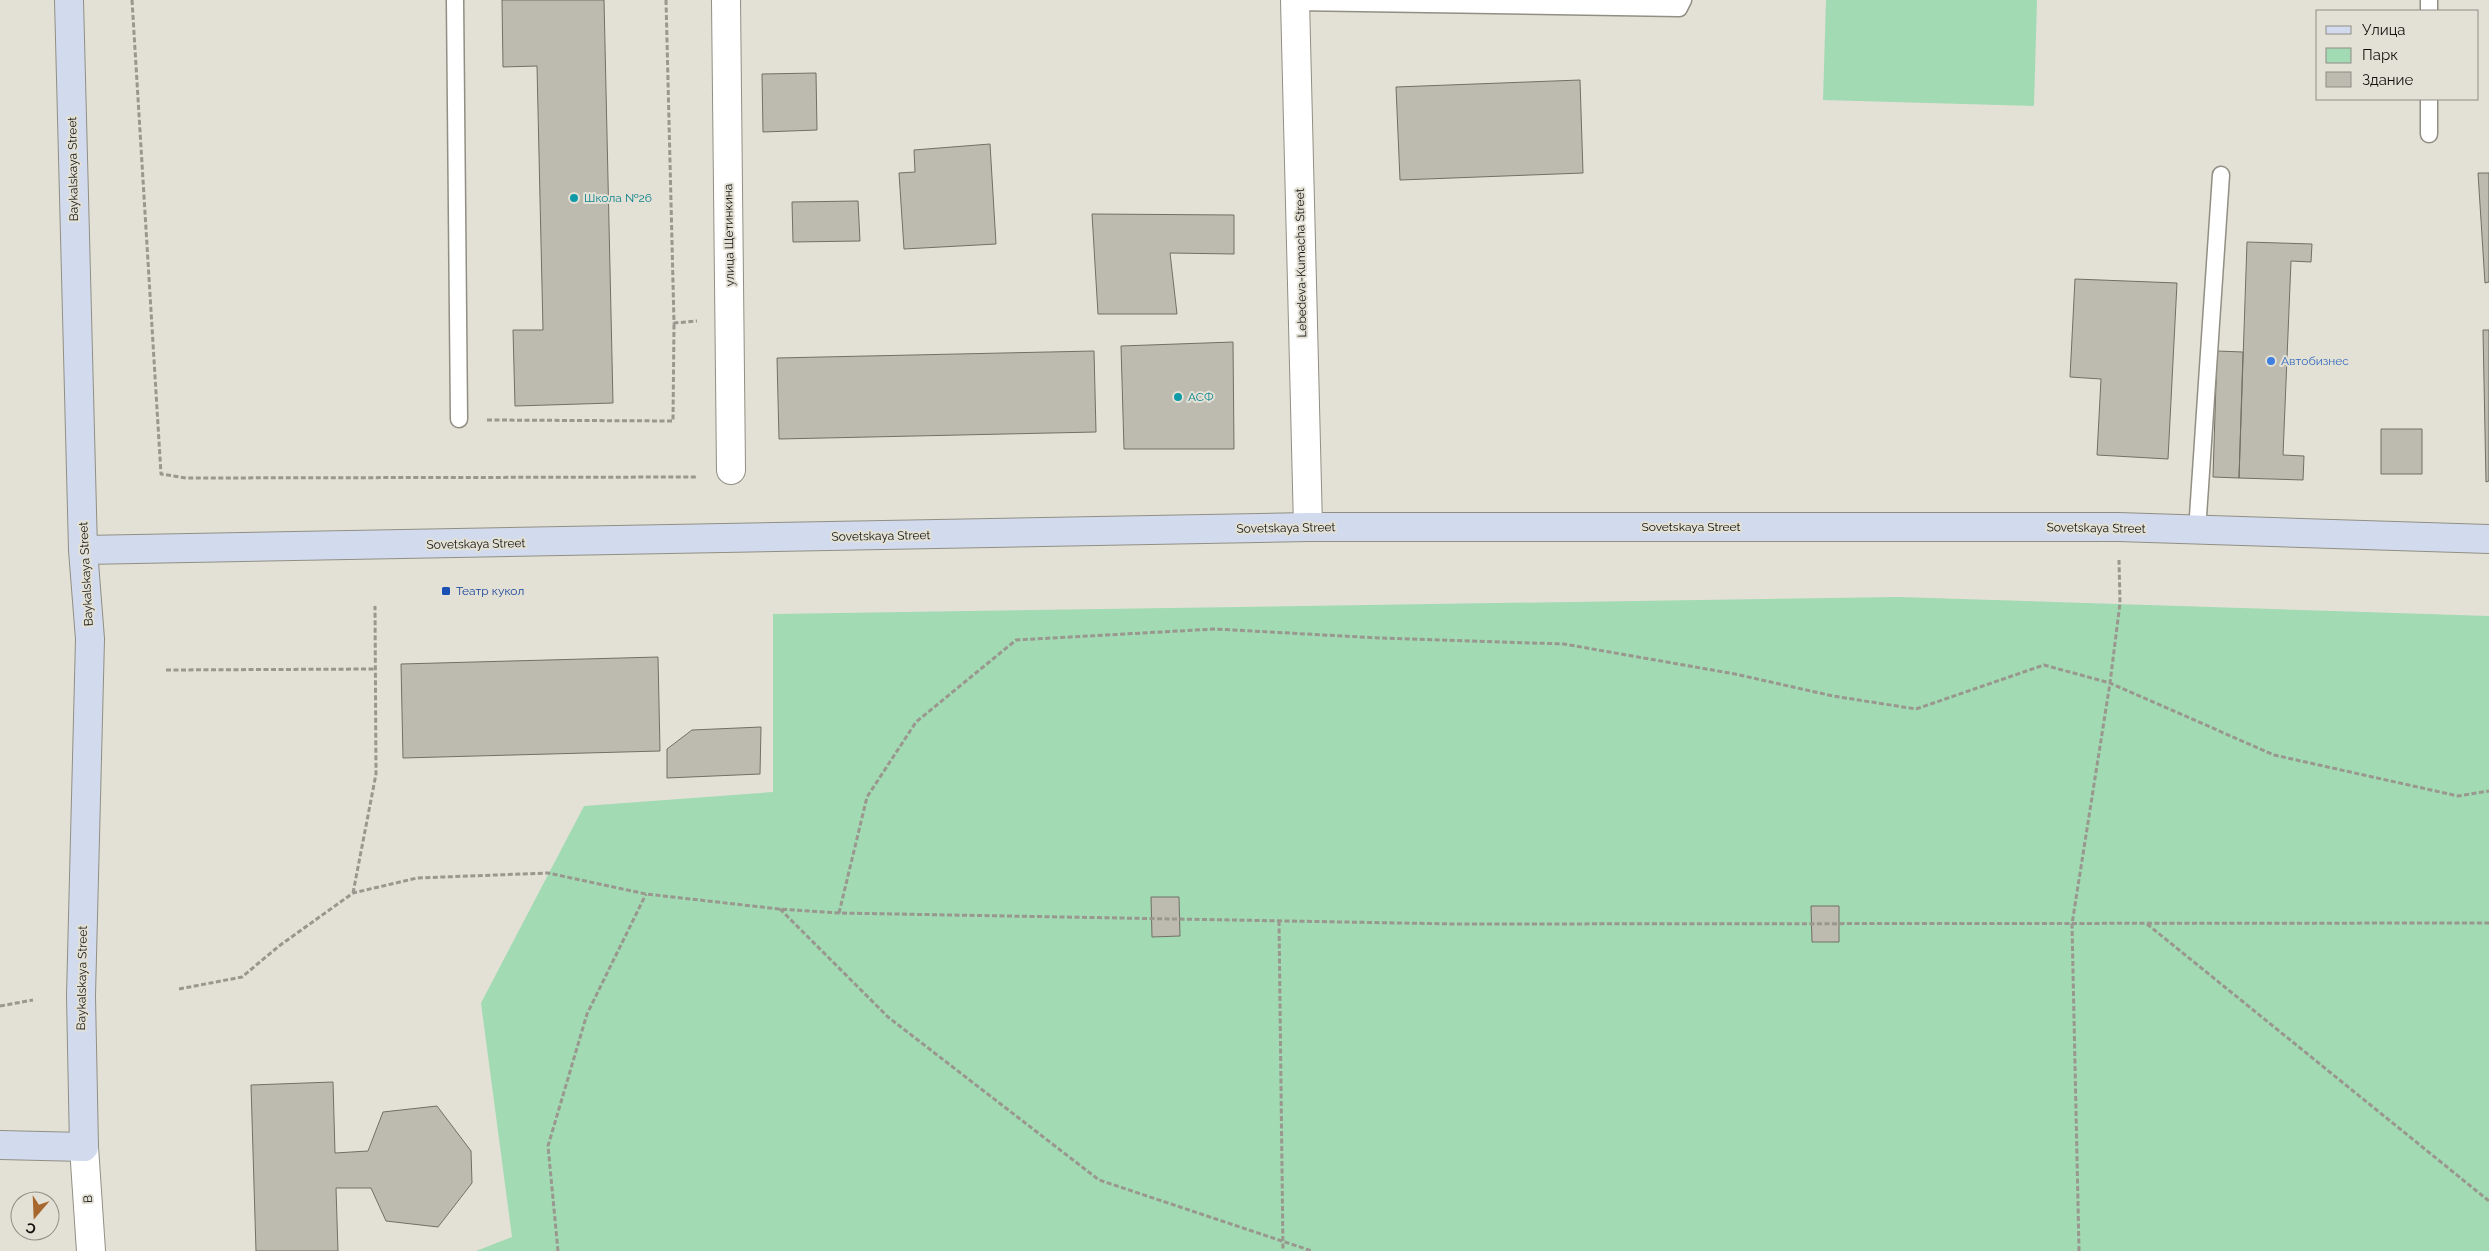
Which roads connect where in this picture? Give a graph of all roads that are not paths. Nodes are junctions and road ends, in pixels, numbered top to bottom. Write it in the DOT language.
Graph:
graph roads {
  1 [pos="69,0"];
  2 [pos="455,0"];
  3 [pos="726,0"];
  4 [pos="1683,0"];
  5 [pos="1295,1"];
  6 [pos="2429,100"];
  7 [pos="2429,134"];
  8 [pos="2221,176"];
  9 [pos="459,419"];
  10 [pos="732,470"];
  11 [pos="1308,527"];
  12 [pos="2197,531"];
  13 [pos="2489,539"];
  14 [pos="83,550"];
  15 [pos="0,1145"];
  16 [pos="84,1147"];
  17 [pos="91,1251"];
  1 -- 14 [label="main road, Baykalskaya Street"];
  2 -- 9 [label="lane"];
  3 -- 10 [label="street, улица Щетинкина"];
  4 -- 5 [label="lane"];
  5 -- 11 [label="street, Lebedeva-Kumacha Street"];
  6 -- 7 [label="lane"];
  8 -- 12 [label="lane"];
  11 -- 12 [label="main road, Sovetskaya Street"];
  11 -- 14 [label="main road, Sovetskaya Street"];
  12 -- 13 [label="main road, Sovetskaya Street"];
  14 -- 16 [label="main road, Baykalskaya Street"];
  15 -- 16 [label="main road"];
  16 -- 17 [label="street, B"];
}
